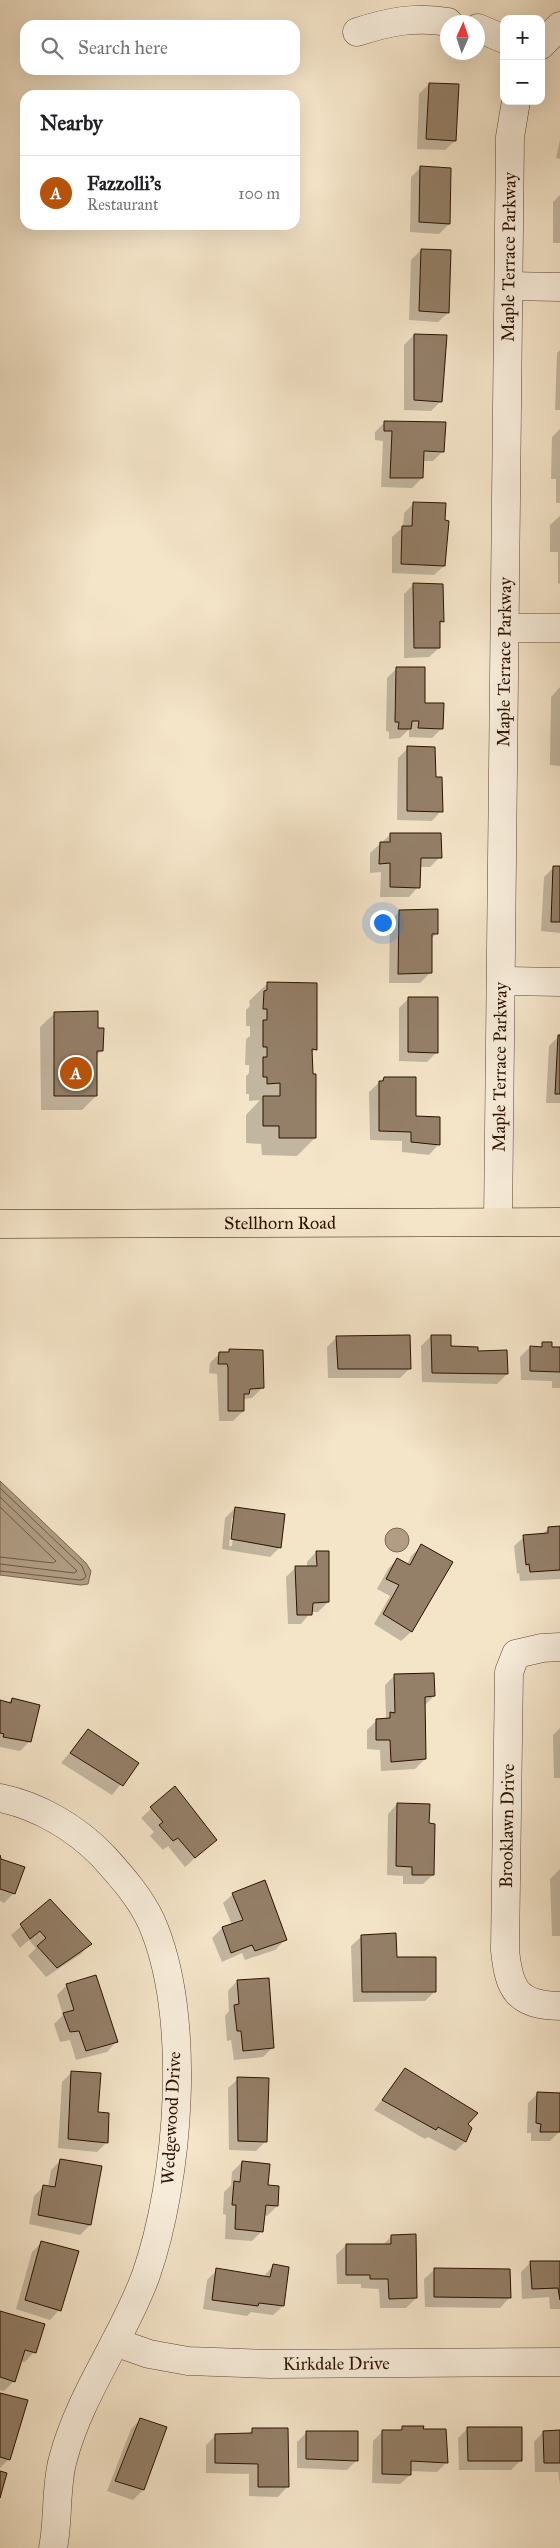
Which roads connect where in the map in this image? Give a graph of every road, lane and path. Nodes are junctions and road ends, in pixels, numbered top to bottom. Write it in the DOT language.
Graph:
graph roads {
  1 [pos="440,20"];
  2 [pos="560,26"];
  3 [pos="485,31"];
  4 [pos="357,32"];
  5 [pos="500,38"];
  6 [pos="545,41"];
  7 [pos="515,105"];
  8 [pos="509,286"];
  9 [pos="560,286"];
  10 [pos="505,628"];
  11 [pos="560,628"];
  12 [pos="502,981"];
  13 [pos="560,982"];
  14 [pos="498,1222"];
  15 [pos="560,1222"];
  16 [pos="0,1224"];
  17 [pos="560,1647"];
  18 [pos="0,1798"];
  19 [pos="560,2006"];
  20 [pos="115,2342"];
  21 [pos="560,2362"];
  22 [pos="53,2548"];
  1 -- 4 [label="street"];
  2 -- 6 [label="street"];
  3 -- 5 [label="street"];
  7 -- 8 [label="street, Maple Terrace Parkway"];
  8 -- 9 [label="street"];
  8 -- 10 [label="street, Maple Terrace Parkway"];
  10 -- 11 [label="street"];
  10 -- 12 [label="street, Maple Terrace Parkway"];
  12 -- 13 [label="street"];
  12 -- 14 [label="street, Maple Terrace Parkway"];
  14 -- 15 [label="main road, Stellhorn Road"];
  14 -- 16 [label="main road, Stellhorn Road"];
  17 -- 19 [label="street, Brooklawn Drive"];
  18 -- 20 [label="street, Wedgewood Drive"];
  20 -- 21 [label="street, Kirkdale Drive"];
  20 -- 22 [label="street, Wedgewood Drive"];
}
